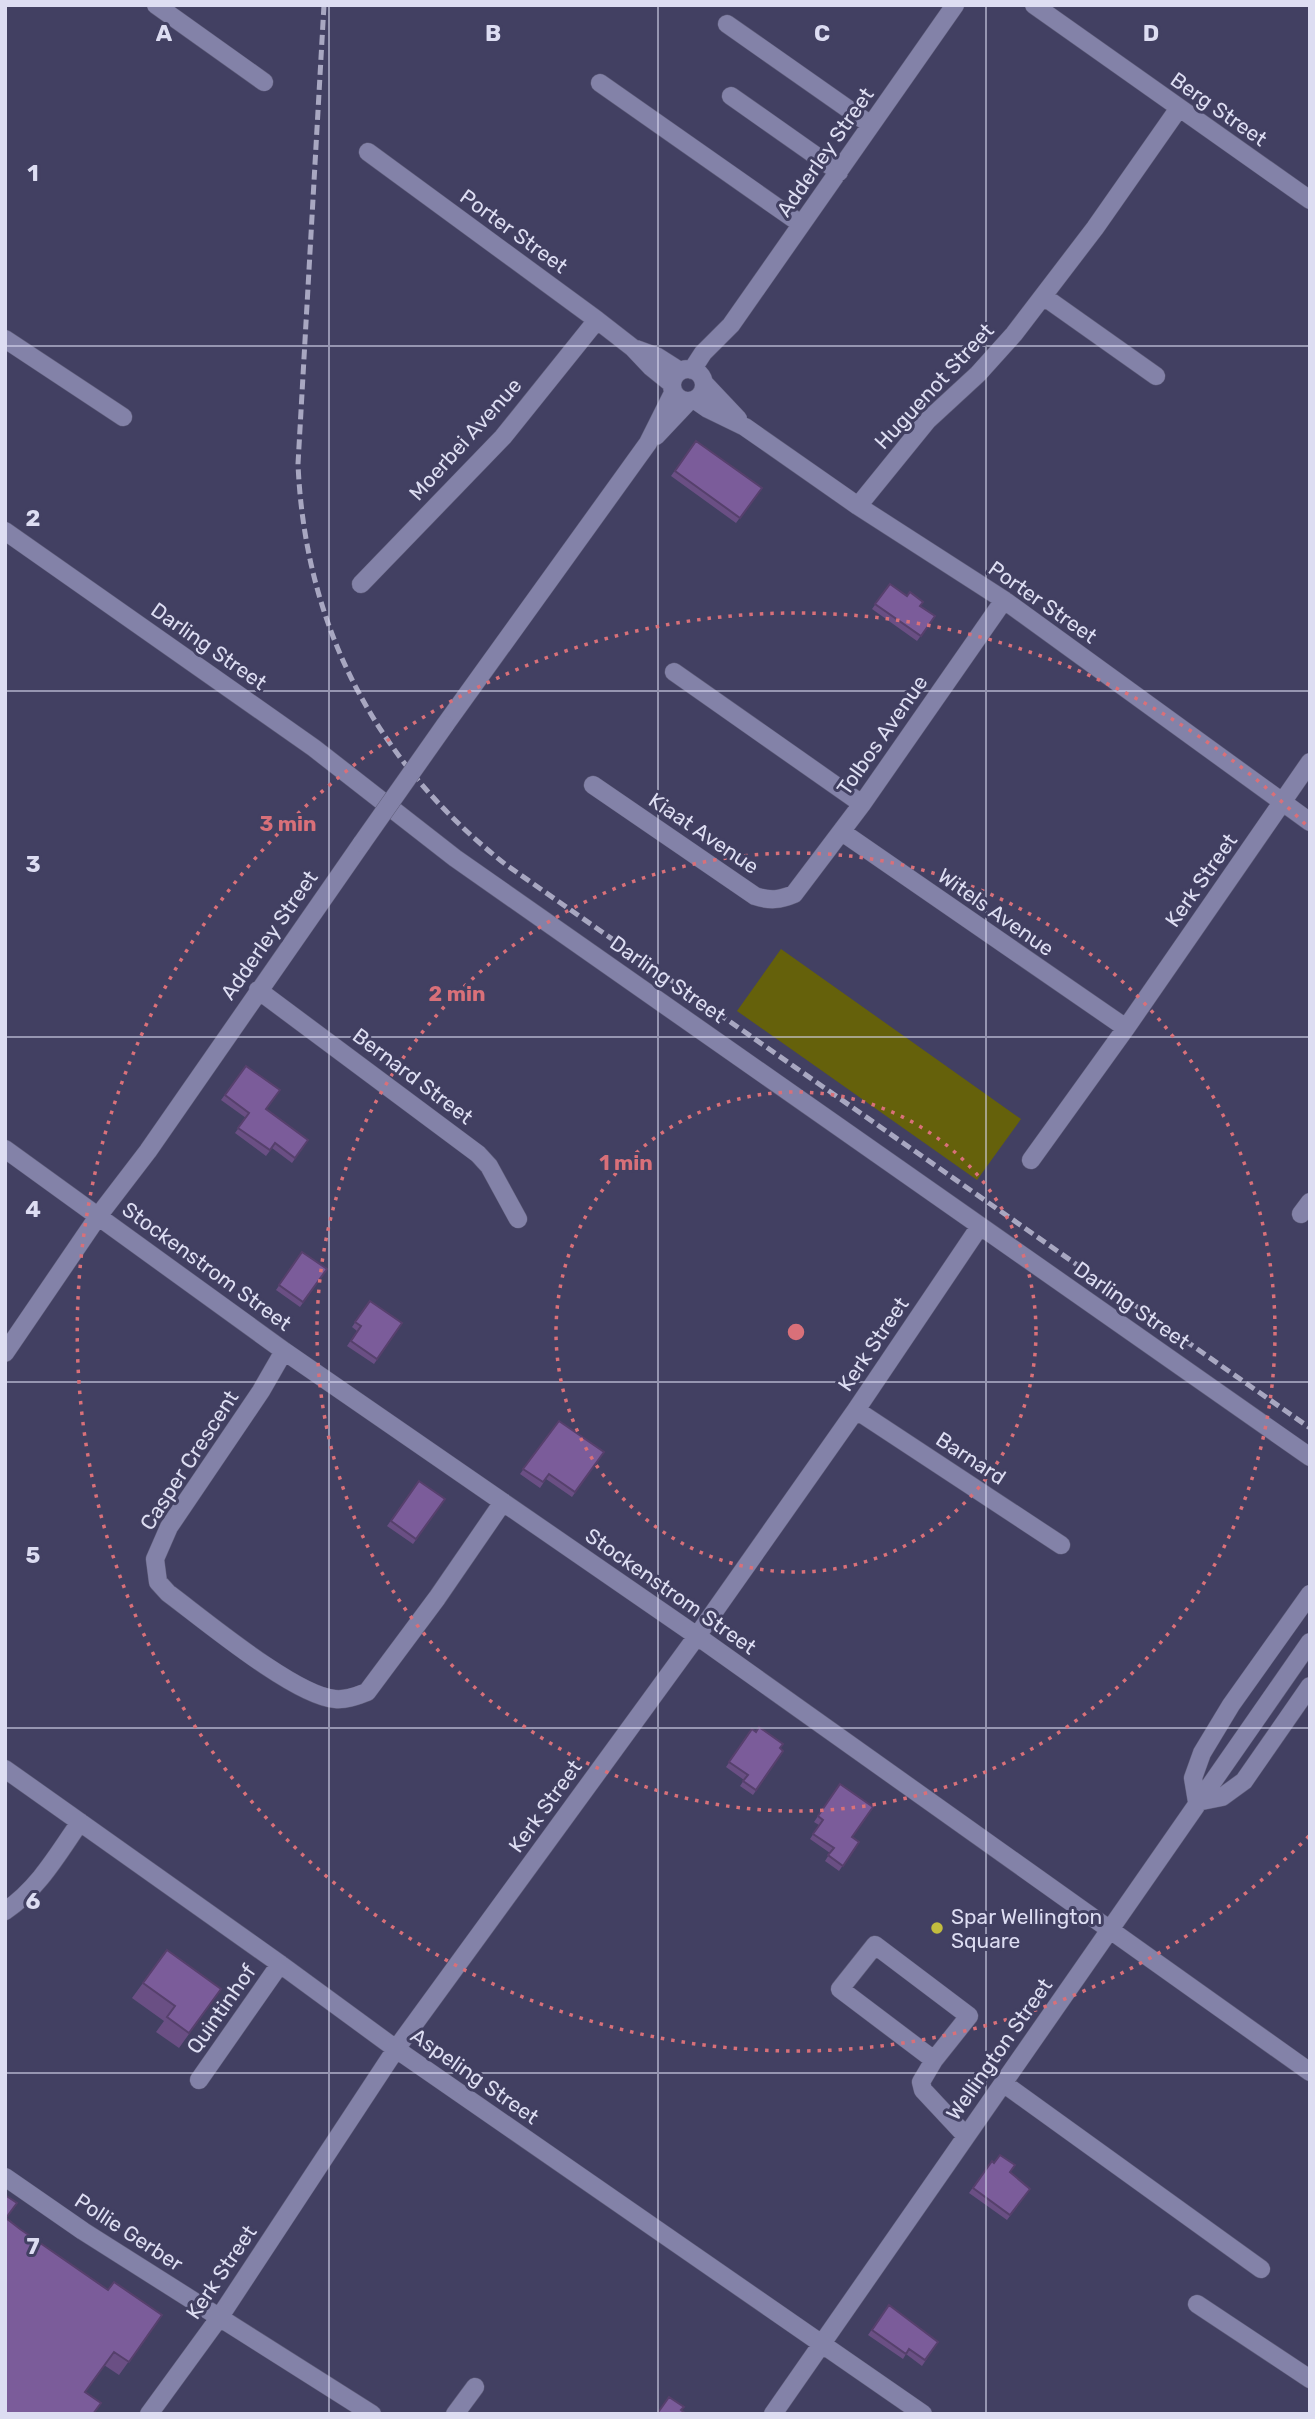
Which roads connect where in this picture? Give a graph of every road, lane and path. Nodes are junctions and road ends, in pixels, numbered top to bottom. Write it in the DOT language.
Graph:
graph roads {
  1 [pos="156,5"];
  2 [pos="955,5"];
  3 [pos="1034,5"];
  4 [pos="727,24"];
  5 [pos="264,82"];
  6 [pos="600,83"];
  7 [pos="731,96"];
  8 [pos="1179,108"];
  9 [pos="871,125"];
  10 [pos="368,152"];
  11 [pos="839,172"];
  12 [pos="1310,200"];
  13 [pos="802,224"];
  14 [pos="1043,296"];
  15 [pos="597,320"];
  16 [pos="5,339"];
  17 [pos="1156,376"];
  18 [pos="688,385"];
  19 [pos="123,417"];
  20 [pos="858,506"];
  21 [pos="5,531"];
  22 [pos="361,584"];
  23 [pos="1004,600"];
  24 [pos="674,672"];
  25 [pos="1310,762"];
  26 [pos="593,785"];
  27 [pos="1282,802"];
  28 [pos="862,804"];
  29 [pos="1310,822"];
  30 [pos="842,832"];
  31 [pos="794,894"];
  32 [pos="258,990"];
  33 [pos="1126,1028"];
  34 [pos="5,1149"];
  35 [pos="1031,1160"];
  36 [pos="99,1215"];
  37 [pos="518,1219"];
  38 [pos="980,1226"];
  39 [pos="284,1352"];
  40 [pos="5,1353"];
  41 [pos="856,1410"];
  42 [pos="1310,1457"];
  43 [pos="503,1503"];
  44 [pos="1061,1545"];
  45 [pos="1310,1594"];
  46 [pos="697,1636"];
  47 [pos="1310,1642"];
  48 [pos="1309,1690"];
  49 [pos="5,1769"];
  50 [pos="1197,1802"];
  51 [pos="80,1822"];
  52 [pos="5,1911"];
  53 [pos="1110,1931"];
  54 [pos="281,1964"];
  55 [pos="396,2049"];
  56 [pos="934,2060"];
  57 [pos="1310,2072"];
  58 [pos="199,2080"];
  59 [pos="1003,2083"];
  60 [pos="966,2136"];
  61 [pos="5,2177"];
  62 [pos="1261,2270"];
  63 [pos="1197,2304"];
  64 [pos="219,2318"];
  65 [pos="820,2343"];
  66 [pos="1310,2379"];
  67 [pos="475,2387"];
  68 [pos="149,2414"];
  69 [pos="372,2414"];
  70 [pos="455,2414"];
  71 [pos="773,2414"];
  72 [pos="923,2414"];
  1 -- 5 [label="street"];
  2 -- 9 [label="street, Adderley Street"];
  3 -- 8 [label="street, Berg Street"];
  4 -- 9 [label="street"];
  6 -- 13 [label="street"];
  7 -- 11 [label="street"];
  8 -- 12 [label="street, Berg Street"];
  8 -- 14 [label="street, Huguenot Street"];
  9 -- 11 [label="street, Adderley Street"];
  10 -- 15 [label="street, Porter Street"];
  11 -- 13 [label="street, Adderley Street"];
  13 -- 18 [label="street, Adderley Street"];
  14 -- 17 [label="street"];
  14 -- 20 [label="street, Huguenot Street"];
  15 -- 18 [label="street, Porter Street"];
  15 -- 22 [label="street, Moerbei Avenue"];
  16 -- 19 [label="street"];
  18 -- 20 [label="street, Porter Street"];
  18 -- 32 [label="street, Adderley Street, bridge"];
  20 -- 23 [label="street, Porter Street"];
  21 -- 38 [label="street, Darling Street"];
  23 -- 27 [label="street, Porter Street"];
  23 -- 28 [label="street, Tolbos Avenue"];
  24 -- 28 [label="street"];
  25 -- 27 [label="street, Kerk Street"];
  26 -- 31 [label="street, Kiaat Avenue"];
  27 -- 29 [label="street, Porter Street"];
  27 -- 33 [label="street, Kerk Street"];
  28 -- 30 [label="street, Tolbos Avenue"];
  30 -- 31 [label="street, Tolbos Avenue"];
  30 -- 33 [label="street, Witels Avenue"];
  32 -- 36 [label="street, Adderley Street"];
  32 -- 37 [label="street, Bernard Street"];
  33 -- 35 [label="street, Kerk Street"];
  34 -- 36 [label="street, Stockenstrom Street"];
  36 -- 39 [label="street, Stockenstrom Street"];
  36 -- 40 [label="street, Adderley Street"];
  38 -- 41 [label="street, Kerk Street"];
  38 -- 42 [label="street, Darling Street"];
  39 -- 43 [label="street, Stockenstrom Street"];
  39 -- 43 [label="street, Casper Crescent"];
  41 -- 44 [label="street, Barnard"];
  41 -- 46 [label="street, Kerk Street"];
  43 -- 46 [label="street, Stockenstrom Street"];
  45 -- 50 [label="street"];
  46 -- 53 [label="street, Stockenstrom Street"];
  46 -- 55 [label="street, Kerk Street"];
  47 -- 50 [label="street, Wellington Street"];
  48 -- 50 [label="street"];
  49 -- 51 [label="street, Aspeling Street"];
  50 -- 53 [label="street, Wellington Street"];
  51 -- 52 [label="street"];
  51 -- 54 [label="street, Aspeling Street"];
  53 -- 57 [label="street, Stockenstrom Street"];
  53 -- 59 [label="street, Wellington Street"];
  54 -- 55 [label="street, Aspeling Street"];
  54 -- 58 [label="street, Quintinhof"];
  55 -- 64 [label="street, Kerk Street"];
  55 -- 65 [label="street, Aspeling Street"];
  56 -- 56 [label="street"];
  56 -- 60 [label="street"];
  59 -- 60 [label="street, Wellington Street"];
  59 -- 62 [label="street"];
  60 -- 65 [label="street, Wellington Street"];
  61 -- 64 [label="street, Pollie Gerber"];
  63 -- 66 [label="street"];
  64 -- 68 [label="street, Kerk Street"];
  64 -- 69 [label="street, Pollie Gerber"];
  65 -- 71 [label="street, Wellington Street"];
  65 -- 72 [label="street, Aspeling Street"];
  67 -- 70 [label="street"];
}
